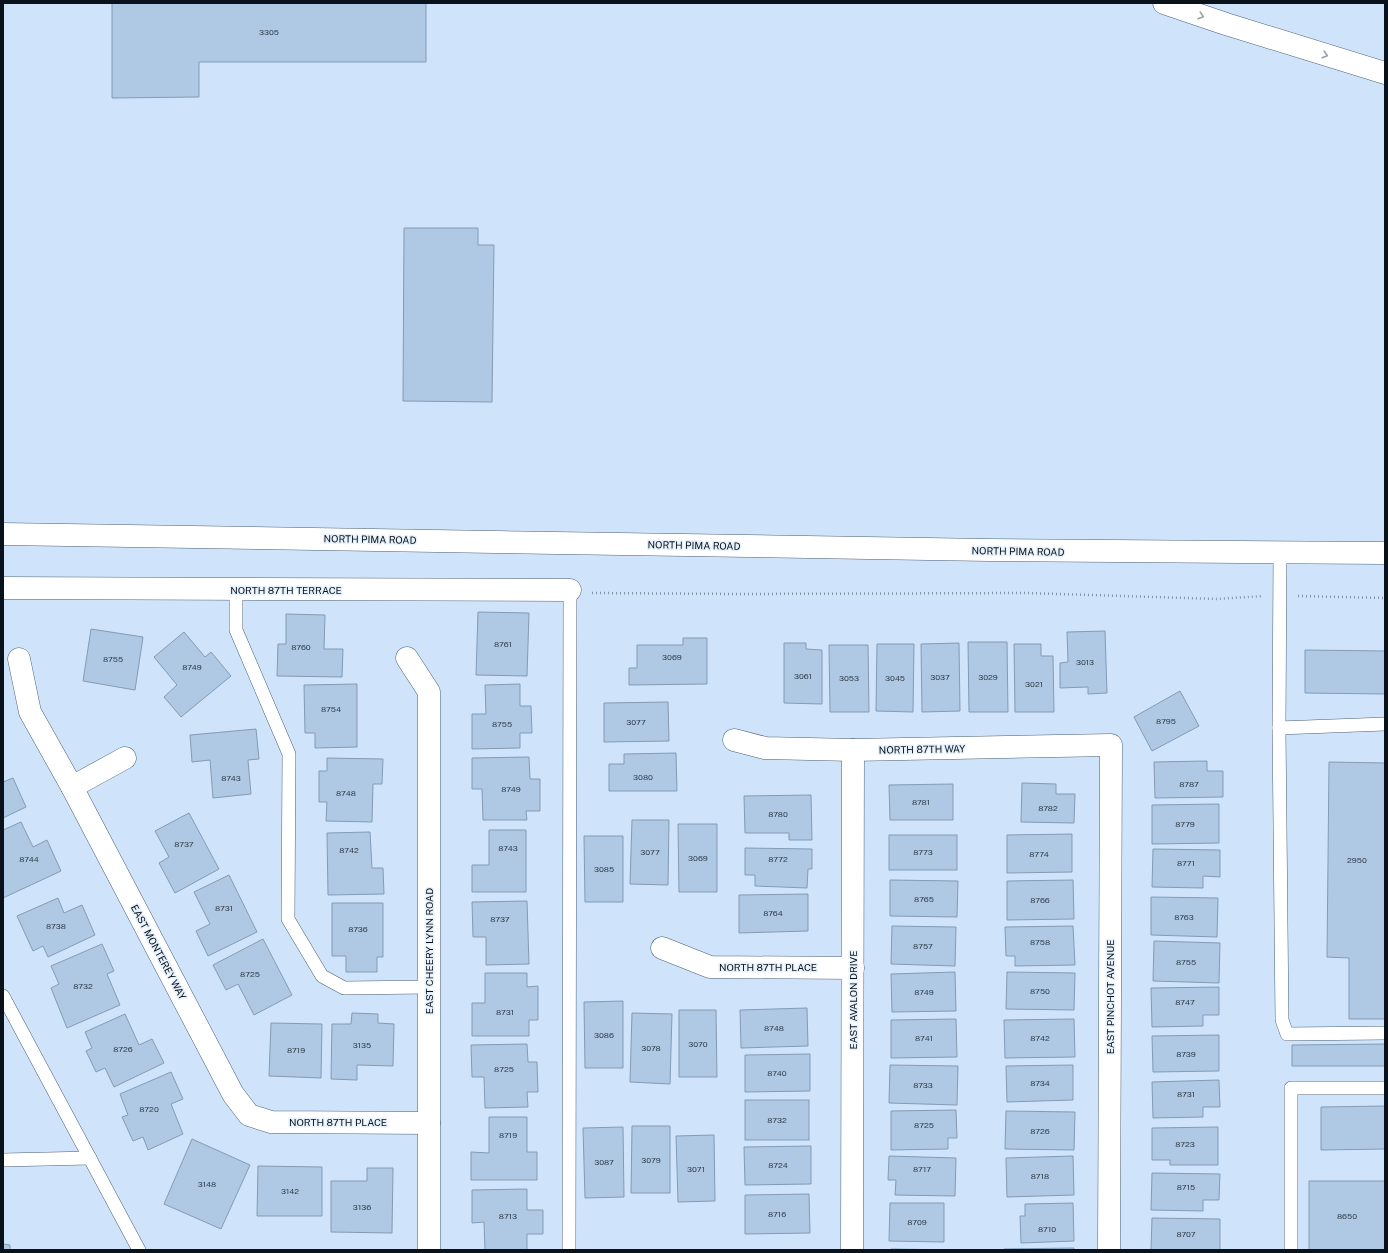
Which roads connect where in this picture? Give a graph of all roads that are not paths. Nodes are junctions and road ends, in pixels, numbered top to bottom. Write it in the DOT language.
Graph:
graph roads {
  1 [pos="1164,3"];
  2 [pos="1385,73"];
  3 [pos="3,534"];
  4 [pos="1385,553"];
  5 [pos="1280,554"];
  6 [pos="3,588"];
  7 [pos="236,590"];
  8 [pos="570,592"];
  9 [pos="407,658"];
  10 [pos="19,659"];
  11 [pos="1385,724"];
  12 [pos="1279,728"];
  13 [pos="734,740"];
  14 [pos="1111,744"];
  15 [pos="853,750"];
  16 [pos="125,758"];
  17 [pos="72,787"];
  18 [pos="662,948"];
  19 [pos="853,968"];
  20 [pos="429,987"];
  21 [pos="3,996"];
  22 [pos="1385,1033"];
  23 [pos="1385,1088"];
  24 [pos="249,1115"];
  25 [pos="429,1123"];
  26 [pos="90,1158"];
  27 [pos="3,1160"];
  28 [pos="139,1250"];
  29 [pos="429,1250"];
  30 [pos="569,1250"];
  31 [pos="852,1250"];
  32 [pos="1109,1250"];
  33 [pos="1291,1250"];
  1 -- 2 [label="main road, one-way"];
  3 -- 5 [label="main road, NORTH PIMA ROAD"];
  4 -- 5 [label="main road, NORTH PIMA ROAD"];
  5 -- 12 [label="lane"];
  6 -- 7 [label="main road, NORTH 87TH TERRACE"];
  7 -- 8 [label="main road, NORTH 87TH TERRACE"];
  7 -- 20 [label="lane"];
  8 -- 30 [label="lane"];
  9 -- 20 [label="main road, EAST CHEERY LYNN ROAD"];
  10 -- 17 [label="main road, EAST MONTEREY WAY"];
  11 -- 12 [label="lane"];
  12 -- 22 [label="lane"];
  13 -- 15 [label="main road, NORTH 87TH WAY"];
  14 -- 15 [label="main road, NORTH 87TH WAY"];
  14 -- 32 [label="main road, EAST PINCHOT AVENUE"];
  15 -- 19 [label="main road, EAST AVALON DRIVE"];
  16 -- 17 [label="main road"];
  17 -- 24 [label="main road, EAST MONTEREY WAY"];
  18 -- 19 [label="main road, NORTH 87TH PLACE"];
  19 -- 31 [label="main road, EAST AVALON DRIVE"];
  20 -- 25 [label="main road, EAST CHEERY LYNN ROAD"];
  21 -- 26 [label="lane"];
  23 -- 33 [label="lane"];
  24 -- 25 [label="main road, NORTH 87TH PLACE"];
  25 -- 29 [label="main road, EAST CHEERY LYNN ROAD"];
  26 -- 27 [label="lane"];
  26 -- 28 [label="lane"];
}
